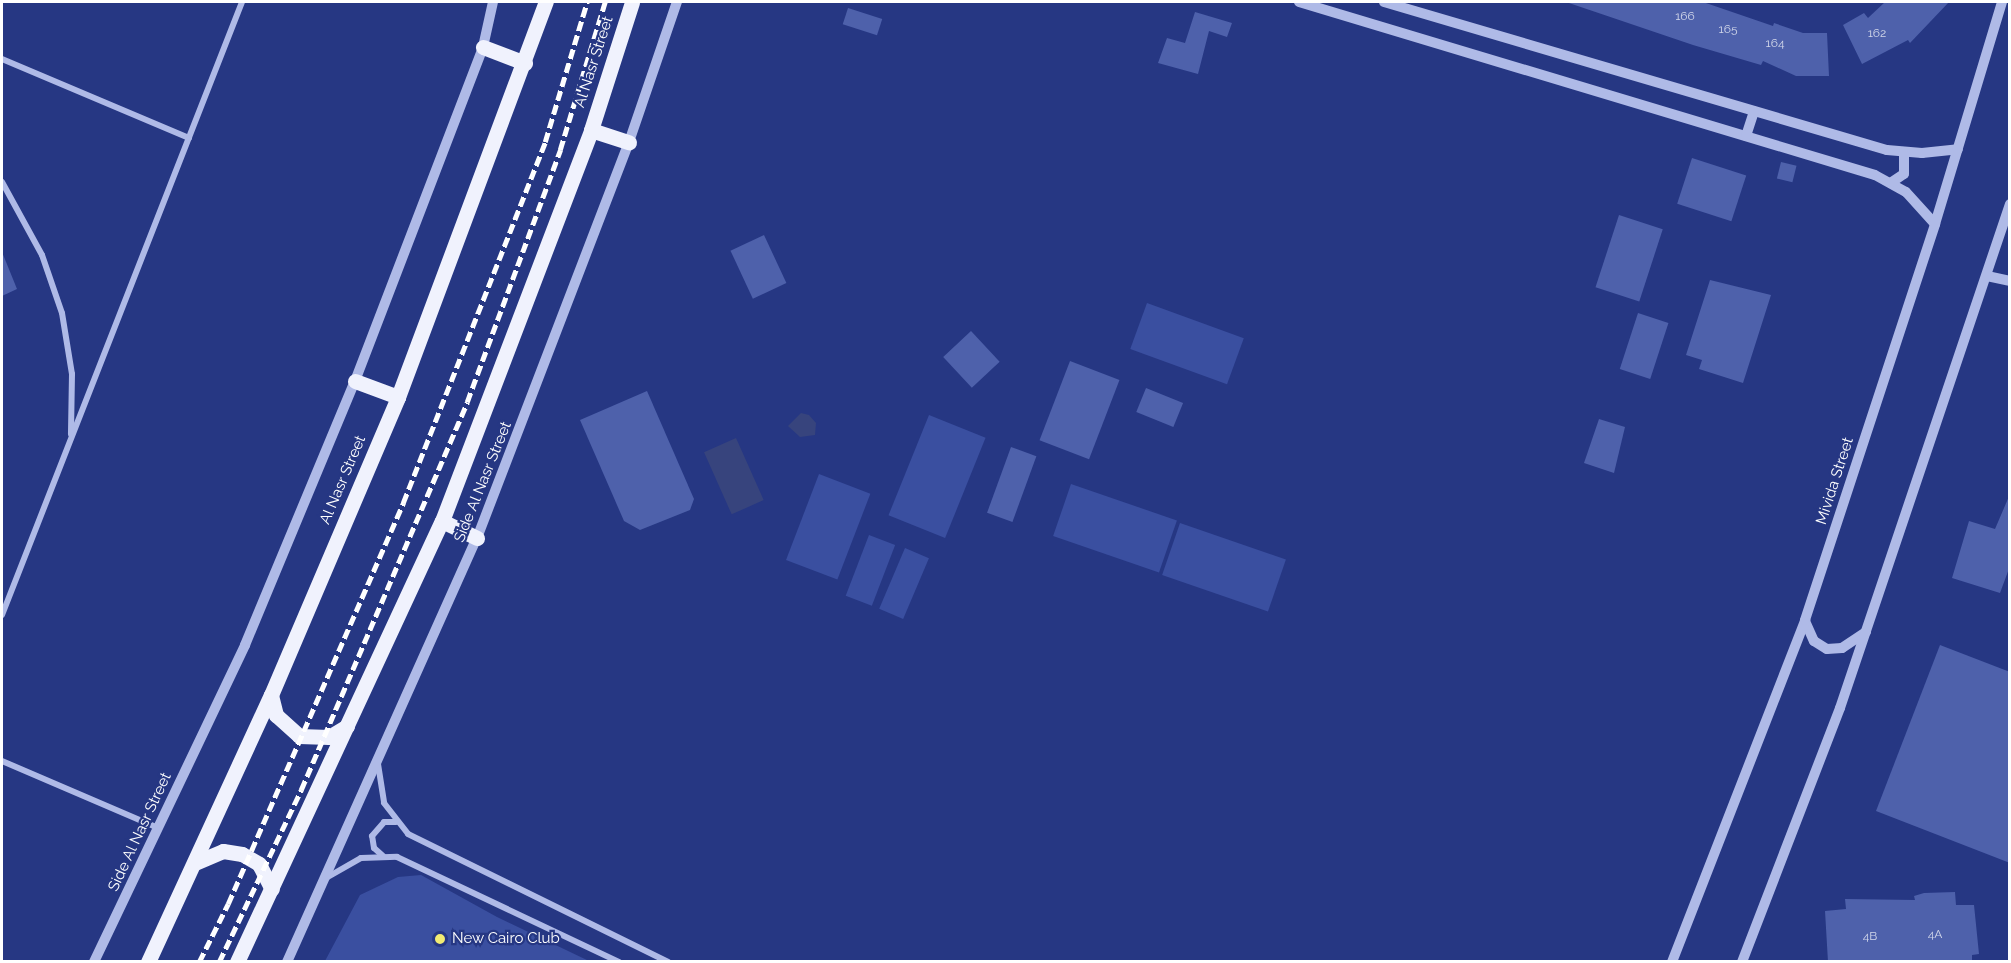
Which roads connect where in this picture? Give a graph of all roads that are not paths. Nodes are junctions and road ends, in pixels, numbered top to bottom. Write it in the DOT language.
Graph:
graph roads {
  1 [pos="242,2"];
  2 [pos="546,2"];
  3 [pos="632,2"];
  4 [pos="677,2"];
  5 [pos="1299,2"];
  6 [pos="1384,2"];
  7 [pos="2001,2"];
  8 [pos="493,3"];
  9 [pos="483,47"];
  10 [pos="2,59"];
  11 [pos="525,63"];
  12 [pos="1754,111"];
  13 [pos="591,130"];
  14 [pos="1746,136"];
  15 [pos="189,138"];
  16 [pos="629,142"];
  17 [pos="1958,148"];
  18 [pos="1904,153"];
  19 [pos="2,182"];
  20 [pos="1892,182"];
  21 [pos="2010,204"];
  22 [pos="1935,224"];
  23 [pos="1987,276"];
  24 [pos="2010,281"];
  25 [pos="355,381"];
  26 [pos="398,397"];
  27 [pos="71,440"];
  28 [pos="442,521"];
  29 [pos="477,538"];
  30 [pos="2,615"];
  31 [pos="1805,620"];
  32 [pos="1866,632"];
  33 [pos="271,695"];
  34 [pos="347,726"];
  35 [pos="378,760"];
  36 [pos="2,761"];
  37 [pos="396,822"];
  38 [pos="158,829"];
  39 [pos="383,856"];
  40 [pos="197,862"];
  41 [pos="324,881"];
  42 [pos="272,889"];
  43 [pos="94,962"];
  44 [pos="148,962"];
  45 [pos="237,962"];
  46 [pos="287,962"];
  47 [pos="619,962"];
  48 [pos="668,962"];
  49 [pos="1672,962"];
  50 [pos="1742,962"];
  1 -- 15 [label="street"];
  2 -- 11 [label="main road, Al Nasr Street"];
  3 -- 13 [label="main road, Al Nasr Street"];
  4 -- 16 [label="street, Side Al Nasr Street"];
  5 -- 14 [label="street"];
  6 -- 12 [label="street"];
  7 -- 17 [label="street, Mivida Street"];
  8 -- 9 [label="street, Side Al Nasr Street"];
  9 -- 11 [label="main road"];
  9 -- 25 [label="street, Side Al Nasr Street"];
  10 -- 15 [label="street"];
  11 -- 26 [label="main road, Al Nasr Street"];
  12 -- 14 [label="street"];
  12 -- 18 [label="street"];
  13 -- 16 [label="main road"];
  13 -- 28 [label="main road, Al Nasr Street"];
  14 -- 20 [label="street"];
  15 -- 27 [label="street"];
  16 -- 29 [label="street, Side Al Nasr Street"];
  17 -- 18 [label="street"];
  17 -- 22 [label="street, Mivida Street"];
  18 -- 20 [label="street"];
  19 -- 27 [label="street"];
  20 -- 22 [label="street"];
  21 -- 23 [label="street"];
  22 -- 31 [label="street, Mivida Street"];
  23 -- 24 [label="street"];
  23 -- 32 [label="street"];
  25 -- 26 [label="main road"];
  25 -- 38 [label="street, Side Al Nasr Street"];
  26 -- 33 [label="main road, Al Nasr Street"];
  27 -- 30 [label="street"];
  28 -- 29 [label="main road"];
  28 -- 34 [label="main road, Al Nasr Street"];
  29 -- 35 [label="street, Side Al Nasr Street"];
  31 -- 32 [label="street"];
  31 -- 49 [label="street, Mivida Street"];
  32 -- 50 [label="street"];
  33 -- 34 [label="main road"];
  33 -- 40 [label="main road, Al Nasr Street"];
  34 -- 42 [label="main road, Al Nasr Street"];
  35 -- 37 [label="street"];
  35 -- 41 [label="street, Side Al Nasr Street"];
  36 -- 38 [label="street"];
  37 -- 39 [label="street"];
  37 -- 48 [label="street"];
  38 -- 43 [label="street, Side Al Nasr Street"];
  39 -- 41 [label="street"];
  39 -- 47 [label="street"];
  40 -- 42 [label="main road"];
  40 -- 44 [label="main road, Al Nasr Street"];
  41 -- 46 [label="street, Side Al Nasr Street"];
  42 -- 45 [label="main road, Al Nasr Street"];
}
